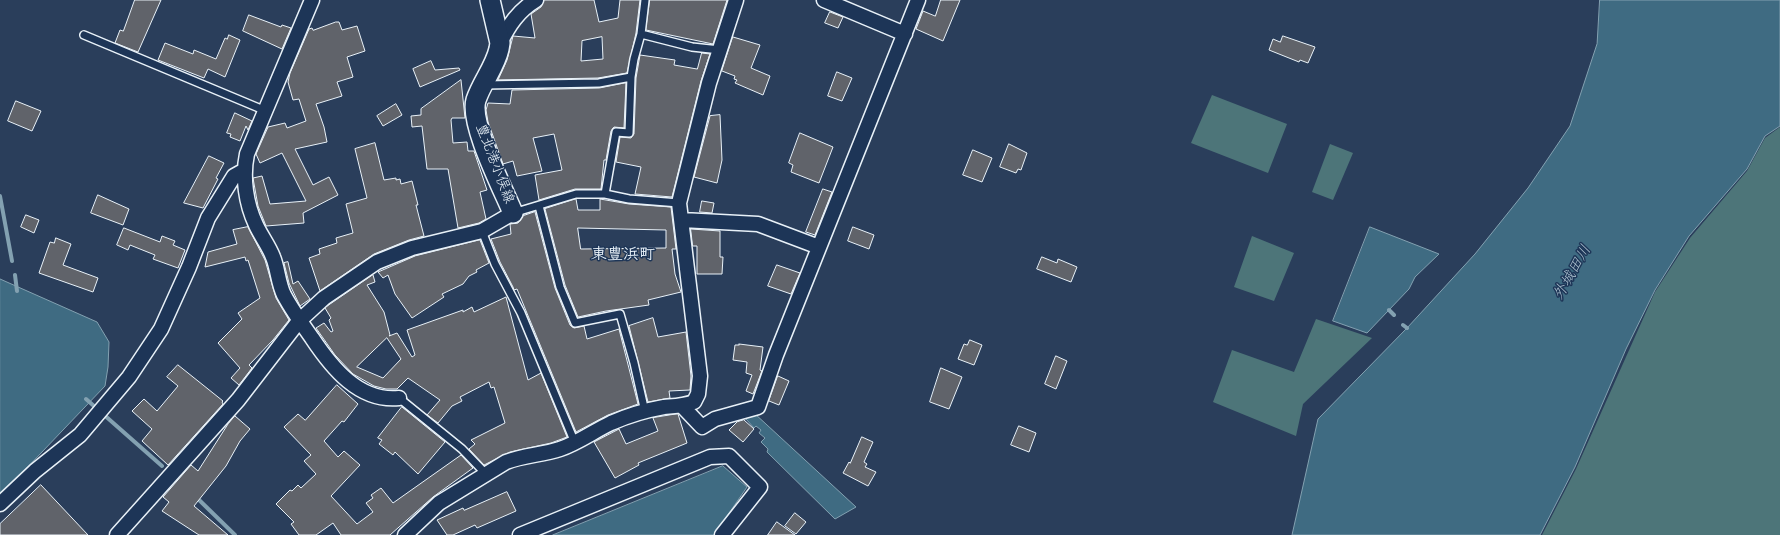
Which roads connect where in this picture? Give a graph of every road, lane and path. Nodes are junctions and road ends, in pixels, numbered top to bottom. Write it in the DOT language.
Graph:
graph roads {
  1 [pos="312,0"];
  2 [pos="490,0"];
  3 [pos="536,0"];
  4 [pos="645,0"];
  5 [pos="736,0"];
  6 [pos="824,0"];
  7 [pos="918,0"];
  8 [pos="640,34"];
  9 [pos="905,34"];
  10 [pos="84,36"];
  11 [pos="500,43"];
  12 [pos="720,50"];
  13 [pos="631,77"];
  14 [pos="482,85"];
  15 [pos="266,111"];
  16 [pos="243,171"];
  17 [pos="605,194"];
  18 [pos="679,203"];
  19 [pos="540,206"];
  20 [pos="513,213"];
  21 [pos="682,220"];
  22 [pos="482,231"];
  23 [pos="819,247"];
  24 [pos="299,321"];
  25 [pos="399,398"];
  26 [pos="682,406"];
  27 [pos="645,412"];
  28 [pos="574,443"];
  29 [pos="486,474"];
  30 [pos="0,504"];
  31 [pos="117,535"];
  32 [pos="405,535"];
  33 [pos="520,535"];
  34 [pos="722,535"];
  1 -- 15 [label="street"];
  2 -- 11 [label="main road, 豊北港小俣線"];
  3 -- 11 [label="street"];
  4 -- 8 [label="lane"];
  5 -- 12 [label="street"];
  6 -- 9 [label="street"];
  7 -- 9 [label="street"];
  8 -- 12 [label="lane"];
  8 -- 13 [label="lane"];
  9 -- 23 [label="street"];
  10 -- 15 [label="lane"];
  11 -- 14 [label="main road, 豊北港小俣線"];
  12 -- 18 [label="street"];
  13 -- 14 [label="lane"];
  13 -- 17 [label="lane"];
  14 -- 20 [label="main road, 豊北港小俣線"];
  15 -- 16 [label="street"];
  16 -- 24 [label="street"];
  16 -- 30 [label="street"];
  17 -- 18 [label="lane"];
  17 -- 19 [label="lane"];
  18 -- 21 [label="street"];
  19 -- 20 [label="lane"];
  19 -- 27 [label="lane"];
  20 -- 22 [label="street"];
  21 -- 23 [label="street"];
  21 -- 26 [label="street"];
  22 -- 24 [label="street"];
  22 -- 28 [label="lane"];
  23 -- 26 [label="street"];
  24 -- 25 [label="street"];
  24 -- 31 [label="street"];
  25 -- 29 [label="lane"];
  26 -- 27 [label="street"];
  27 -- 28 [label="street"];
  28 -- 29 [label="street"];
  29 -- 32 [label="street"];
  33 -- 34 [label="street"];
}
